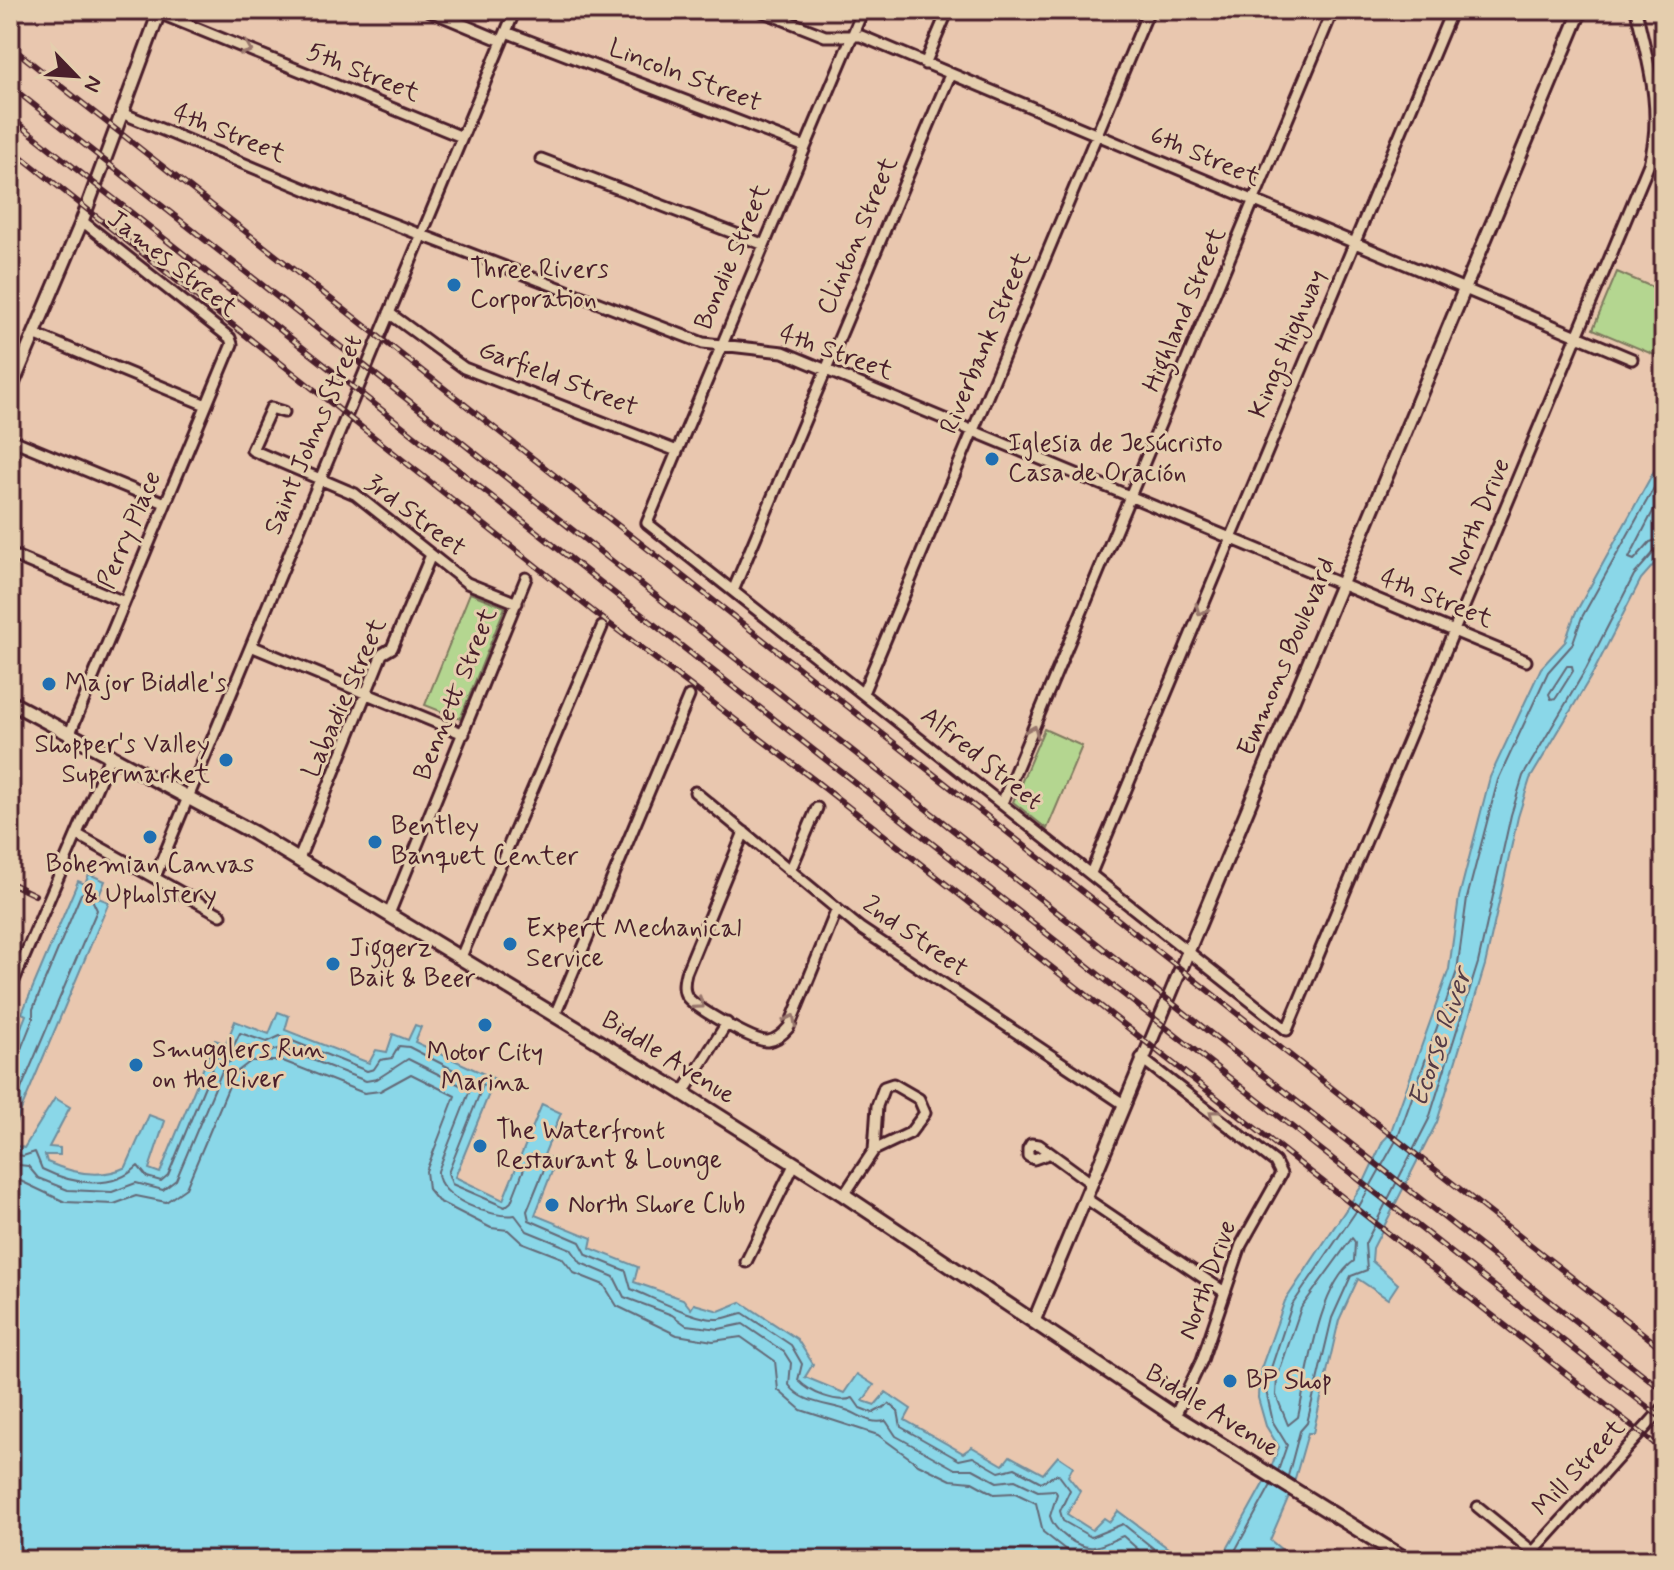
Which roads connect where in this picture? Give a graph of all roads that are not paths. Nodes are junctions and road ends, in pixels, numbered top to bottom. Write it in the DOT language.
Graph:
graph roads {
  1 [pos="428,10"];
  2 [pos="515,10"];
  3 [pos="759,10"];
  4 [pos="863,10"];
  5 [pos="948,10"];
  6 [pos="1149,10"];
  7 [pos="1333,10"];
  8 [pos="1452,10"];
  9 [pos="1581,10"];
  10 [pos="1636,10"];
  11 [pos="160,12"];
  12 [pos="504,36"];
  13 [pos="851,37"];
  14 [pos="925,64"];
  15 [pos="950,75"];
  16 [pos="122,113"];
  17 [pos="1097,136"];
  18 [pos="462,137"];
  19 [pos="803,146"];
  20 [pos="541,159"];
  21 [pos="1255,201"];
  22 [pos="82,221"];
  23 [pos="421,235"];
  24 [pos="1355,243"];
  25 [pos="762,244"];
  26 [pos="1465,288"];
  27 [pos="389,313"];
  28 [pos="34,334"];
  29 [pos="1579,336"];
  30 [pos="232,344"];
  31 [pos="720,346"];
  32 [pos="1632,359"];
  33 [pos="826,370"];
  34 [pos="10,391"];
  35 [pos="206,405"];
  36 [pos="284,412"];
  37 [pos="972,431"];
  38 [pos="10,439"];
  39 [pos="677,451"];
  40 [pos="320,479"];
  41 [pos="1131,497"];
  42 [pos="165,503"];
  43 [pos="647,523"];
  44 [pos="1231,538"];
  45 [pos="10,554"];
  46 [pos="431,555"];
  47 [pos="526,578"];
  48 [pos="1342,584"];
  49 [pos="733,591"];
  50 [pos="124,602"];
  51 [pos="517,603"];
  52 [pos="602,627"];
  53 [pos="1455,630"];
  54 [pos="251,646"];
  55 [pos="1526,661"];
  56 [pos="863,693"];
  57 [pos="366,694"];
  58 [pos="689,696"];
  59 [pos="10,702"];
  60 [pos="70,733"];
  61 [pos="464,734"];
  62 [pos="111,754"];
  63 [pos="695,792"];
  64 [pos="189,795"];
  65 [pos="1002,803"];
  66 [pos="817,808"];
  67 [pos="744,832"];
  68 [pos="78,835"];
  69 [pos="299,859"];
  70 [pos="790,871"];
  71 [pos="1091,873"];
  72 [pos="155,877"];
  73 [pos="837,909"];
  74 [pos="389,914"];
  75 [pos="221,915"];
  76 [pos="1188,950"];
  77 [pos="461,957"];
  78 [pos="10,990"];
  79 [pos="555,1015"];
  80 [pos="727,1023"];
  81 [pos="1287,1030"];
  82 [pos="1141,1058"];
  83 [pos="683,1093"];
  84 [pos="1122,1103"];
  85 [pos="874,1150"];
  86 [pos="1048,1154"];
  87 [pos="795,1163"];
  88 [pos="1091,1183"];
  89 [pos="844,1195"];
  90 [pos="1085,1198"];
  91 [pos="746,1262"];
  92 [pos="1223,1291"];
  93 [pos="1034,1321"];
  94 [pos="1664,1407"];
  95 [pos="1175,1416"];
  96 [pos="1478,1507"];
  97 [pos="1529,1556"];
  98 [pos="1407,1560"];
  99 [pos="1543,1560"];
  1 -- 12 [label="street, Lincoln Street"];
  2 -- 12 [label="street, Saint Johns Street"];
  3 -- 13 [label="street, 6th Street"];
  4 -- 13 [label="street, Bondie Street"];
  5 -- 14 [label="street"];
  6 -- 17 [label="street, Riverbank Street"];
  7 -- 21 [label="street, Highland Street"];
  8 -- 24 [label="street, Kings Highway"];
  9 -- 26 [label="street, Emmons Boulevard"];
  10 -- 29 [label="street, North Drive"];
  11 -- 16 [label="street"];
  11 -- 18 [label="street, 5th Street, one-way"];
  12 -- 18 [label="street, Saint Johns Street"];
  12 -- 19 [label="street, Lincoln Street"];
  13 -- 14 [label="street, 6th Street"];
  13 -- 19 [label="street, Bondie Street"];
  14 -- 15 [label="street, 6th Street"];
  15 -- 17 [label="street, 6th Street"];
  15 -- 33 [label="street, Clinton Street"];
  16 -- 22 [label="street"];
  16 -- 23 [label="street, 4th Street"];
  17 -- 21 [label="street, 6th Street"];
  17 -- 37 [label="street, Riverbank Street"];
  18 -- 23 [label="street, Saint Johns Street"];
  19 -- 25 [label="street, Bondie Street"];
  20 -- 25 [label="street"];
  21 -- 24 [label="street, 6th Street"];
  21 -- 41 [label="street, Highland Street"];
  22 -- 28 [label="street"];
  22 -- 30 [label="street, James Street"];
  23 -- 27 [label="street, Saint Johns Street"];
  23 -- 31 [label="street, 4th Street"];
  24 -- 26 [label="street, 6th Street"];
  24 -- 44 [label="street, Kings Highway"];
  25 -- 31 [label="street, Bondie Street"];
  26 -- 29 [label="street, 6th Street"];
  26 -- 48 [label="street, Emmons Boulevard"];
  27 -- 39 [label="street, Garfield Street"];
  27 -- 40 [label="street, Saint Johns Street"];
  28 -- 34 [label="street"];
  28 -- 35 [label="street"];
  29 -- 32 [label="street, 6th Street"];
  29 -- 53 [label="street, North Drive"];
  30 -- 35 [label="street, Perry Place"];
  31 -- 33 [label="street, 4th Street"];
  31 -- 39 [label="street, Bondie Street"];
  33 -- 37 [label="street, 4th Street"];
  33 -- 49 [label="street, Clinton Street"];
  35 -- 42 [label="street, Perry Place"];
  36 -- 40 [label="street, 3rd Street"];
  37 -- 41 [label="street, 4th Street"];
  37 -- 56 [label="street, Riverbank Street"];
  38 -- 42 [label="street"];
  39 -- 43 [label="street, Bondie Street"];
  40 -- 46 [label="street, 3rd Street"];
  40 -- 54 [label="street, Saint Johns Street"];
  41 -- 44 [label="street, 4th Street"];
  65 -- 41 [label="street, Highland Street, one-way"];
  42 -- 50 [label="street, Perry Place"];
  43 -- 49 [label="street, Alfred Street"];
  44 -- 48 [label="street, 4th Street"];
  44 -- 71 [label="street, Kings Highway, one-way"];
  45 -- 50 [label="street"];
  46 -- 51 [label="street, 3rd Street"];
  46 -- 57 [label="street, Labadie Street"];
  47 -- 51 [label="street, Bennett Street"];
  48 -- 53 [label="street, 4th Street"];
  48 -- 76 [label="street, Emmons Boulevard"];
  49 -- 56 [label="street, Alfred Street"];
  50 -- 60 [label="street, Perry Place"];
  51 -- 61 [label="street, Bennett Street"];
  52 -- 77 [label="street"];
  53 -- 55 [label="street, 4th Street"];
  53 -- 81 [label="street, North Drive"];
  54 -- 57 [label="street"];
  54 -- 64 [label="street, Saint Johns Street"];
  56 -- 65 [label="street, Alfred Street"];
  57 -- 61 [label="street"];
  57 -- 69 [label="street, Labadie Street"];
  58 -- 79 [label="street"];
  59 -- 60 [label="main road, Biddle Avenue"];
  60 -- 62 [label="main road, Biddle Avenue"];
  61 -- 74 [label="street, Bennett Street"];
  62 -- 64 [label="main road, Biddle Avenue"];
  62 -- 68 [label="street"];
  63 -- 67 [label="street, 2nd Street"];
  64 -- 69 [label="main road, Biddle Avenue"];
  64 -- 72 [label="street, Saint Johns Street"];
  65 -- 71 [label="street, Alfred Street"];
  66 -- 70 [label="street"];
  67 -- 70 [label="street, 2nd Street"];
  67 -- 80 [label="street, one-way"];
  68 -- 72 [label="street"];
  68 -- 78 [label="street"];
  69 -- 74 [label="main road, Biddle Avenue"];
  70 -- 73 [label="street, 2nd Street"];
  71 -- 76 [label="street, Alfred Street"];
  72 -- 75 [label="street"];
  80 -- 73 [label="street, one-way"];
  73 -- 84 [label="street, 2nd Street"];
  74 -- 77 [label="main road, Biddle Avenue"];
  76 -- 81 [label="street, Alfred Street"];
  76 -- 82 [label="street, Emmons Boulevard"];
  77 -- 79 [label="main road, Biddle Avenue"];
  79 -- 83 [label="main road, Biddle Avenue"];
  80 -- 83 [label="street"];
  82 -- 84 [label="street, Emmons Boulevard"];
  92 -- 82 [label="street, North Drive, one-way"];
  83 -- 87 [label="main road, Biddle Avenue"];
  84 -- 88 [label="street, Emmons Boulevard"];
  85 -- 85 [label="street"];
  85 -- 89 [label="street"];
  86 -- 88 [label="street"];
  87 -- 89 [label="main road, Biddle Avenue"];
  87 -- 91 [label="street"];
  88 -- 90 [label="street, Emmons Boulevard"];
  89 -- 93 [label="main road, Biddle Avenue"];
  90 -- 92 [label="street"];
  90 -- 93 [label="street, Emmons Boulevard"];
  92 -- 95 [label="street, North Drive"];
  93 -- 95 [label="main road, Biddle Avenue"];
  94 -- 97 [label="street, Mill Street"];
  95 -- 98 [label="main road, Biddle Avenue"];
  96 -- 97 [label="street"];
  97 -- 99 [label="street"];
}
